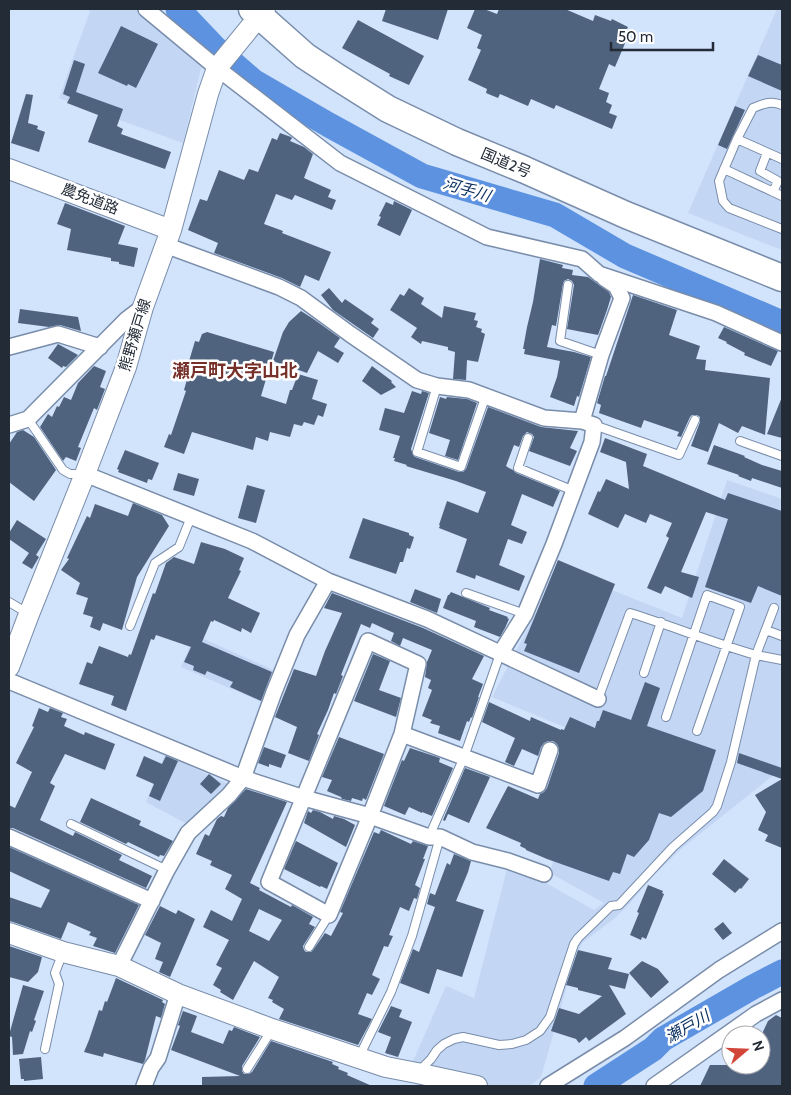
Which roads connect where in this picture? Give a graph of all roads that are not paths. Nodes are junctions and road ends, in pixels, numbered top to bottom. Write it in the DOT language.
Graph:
graph roads {
  1 [pos="146,9"];
  2 [pos="264,11"];
  3 [pos="217,68"];
  4 [pos="782,105"];
  5 [pos="737,139"];
  6 [pos="767,153"];
  7 [pos="782,159"];
  8 [pos="9,169"];
  9 [pos="724,169"];
  10 [pos="773,192"];
  11 [pos="782,196"];
  12 [pos="782,230"];
  13 [pos="168,237"];
  14 [pos="582,259"];
  15 [pos="782,263"];
  16 [pos="782,278"];
  17 [pos="568,285"];
  18 [pos="143,307"];
  19 [pos="782,343"];
  20 [pos="9,347"];
  21 [pos="100,347"];
  22 [pos="601,355"];
  23 [pos="437,386"];
  24 [pos="486,396"];
  25 [pos="28,420"];
  26 [pos="695,420"];
  27 [pos="588,423"];
  28 [pos="9,425"];
  29 [pos="528,438"];
  30 [pos="740,441"];
  31 [pos="782,456"];
  32 [pos="85,474"];
  33 [pos="574,491"];
  34 [pos="191,517"];
  35 [pos="328,581"];
  36 [pos="466,593"];
  37 [pos="9,602"];
  38 [pos="774,608"];
  39 [pos="29,614"];
  40 [pos="525,614"];
  41 [pos="660,622"];
  42 [pos="130,626"];
  43 [pos="766,630"];
  44 [pos="693,635"];
  45 [pos="782,636"];
  46 [pos="726,646"];
  47 [pos="500,654"];
  48 [pos="756,655"];
  49 [pos="782,660"];
  50 [pos="9,667"];
  51 [pos="644,673"];
  52 [pos="9,680"];
  53 [pos="598,699"];
  54 [pos="666,717"];
  55 [pos="697,731"];
  56 [pos="402,734"];
  57 [pos="550,750"];
  58 [pos="464,757"];
  59 [pos="243,778"];
  60 [pos="304,798"];
  61 [pos="370,816"];
  62 [pos="71,824"];
  63 [pos="9,837"];
  64 [pos="435,837"];
  65 [pos="167,870"];
  66 [pos="544,874"];
  67 [pos="152,901"];
  68 [pos="329,915"];
  69 [pos="782,931"];
  70 [pos="9,933"];
  71 [pos="309,948"];
  72 [pos="63,952"];
  73 [pos="119,966"];
  74 [pos="178,994"];
  75 [pos="782,1000"];
  76 [pos="272,1029"];
  77 [pos="45,1049"];
  78 [pos="360,1057"];
  79 [pos="247,1070"];
  80 [pos="418,1073"];
  81 [pos="144,1086"];
  82 [pos="477,1086"];
  83 [pos="548,1086"];
  84 [pos="654,1086"];
  1 -- 3 [label="street"];
  2 -- 3 [label="main road, 熊野瀬戸線"];
  2 -- 15 [label="highway, 国道2号"];
  2 -- 16 [label="highway, 国道2号"];
  3 -- 13 [label="main road, 熊野瀬戸線"];
  3 -- 14 [label="street"];
  4 -- 5 [label="lane"];
  5 -- 6 [label="lane"];
  5 -- 9 [label="lane"];
  6 -- 7 [label="lane"];
  6 -- 10 [label="lane"];
  8 -- 13 [label="main road, 農免道路"];
  9 -- 10 [label="lane"];
  9 -- 12 [label="lane"];
  10 -- 11 [label="lane"];
  13 -- 18 [label="main road, 熊野瀬戸線"];
  13 -- 23 [label="street"];
  14 -- 19 [label="street"];
  14 -- 22 [label="street"];
  17 -- 22 [label="lane"];
  18 -- 21 [label="street"];
  18 -- 32 [label="main road, 熊野瀬戸線"];
  20 -- 21 [label="street"];
  21 -- 25 [label="street"];
  22 -- 27 [label="street"];
  23 -- 24 [label="street"];
  23 -- 24 [label="lane"];
  24 -- 27 [label="street"];
  25 -- 28 [label="street"];
  25 -- 32 [label="lane"];
  26 -- 27 [label="lane"];
  27 -- 33 [label="street"];
  29 -- 33 [label="lane"];
  30 -- 31 [label="lane"];
  32 -- 34 [label="street"];
  32 -- 39 [label="main road, 熊野瀬戸線"];
  33 -- 40 [label="street"];
  34 -- 35 [label="street"];
  34 -- 42 [label="lane"];
  35 -- 47 [label="street"];
  35 -- 59 [label="street"];
  36 -- 40 [label="lane"];
  37 -- 39 [label="lane"];
  38 -- 43 [label="lane"];
  39 -- 50 [label="main road, 熊野瀬戸線"];
  40 -- 47 [label="street"];
  41 -- 44 [label="lane"];
  41 -- 51 [label="lane"];
  41 -- 53 [label="lane"];
  43 -- 45 [label="lane"];
  43 -- 48 [label="lane"];
  44 -- 46 [label="lane"];
  44 -- 46 [label="lane"];
  44 -- 54 [label="lane"];
  46 -- 48 [label="lane"];
  46 -- 55 [label="lane"];
  47 -- 53 [label="street"];
  47 -- 58 [label="lane"];
  48 -- 49 [label="lane"];
  48 -- 80 [label="lane"];
  52 -- 59 [label="street"];
  56 -- 58 [label="street"];
  56 -- 60 [label="street"];
  56 -- 61 [label="street"];
  57 -- 58 [label="street"];
  58 -- 64 [label="lane"];
  59 -- 60 [label="street"];
  59 -- 65 [label="street"];
  60 -- 61 [label="street"];
  60 -- 68 [label="street"];
  61 -- 64 [label="street"];
  61 -- 68 [label="street"];
  62 -- 65 [label="lane"];
  63 -- 67 [label="street"];
  64 -- 66 [label="street"];
  64 -- 78 [label="lane"];
  65 -- 67 [label="street"];
  67 -- 73 [label="street"];
  68 -- 71 [label="lane"];
  69 -- 83 [label="street"];
  70 -- 72 [label="main road"];
  72 -- 73 [label="main road"];
  72 -- 77 [label="lane"];
  73 -- 74 [label="main road"];
  74 -- 76 [label="main road"];
  74 -- 81 [label="street"];
  75 -- 84 [label="street"];
  76 -- 78 [label="main road"];
  76 -- 79 [label="lane"];
  78 -- 80 [label="main road"];
  80 -- 82 [label="main road"];
}
